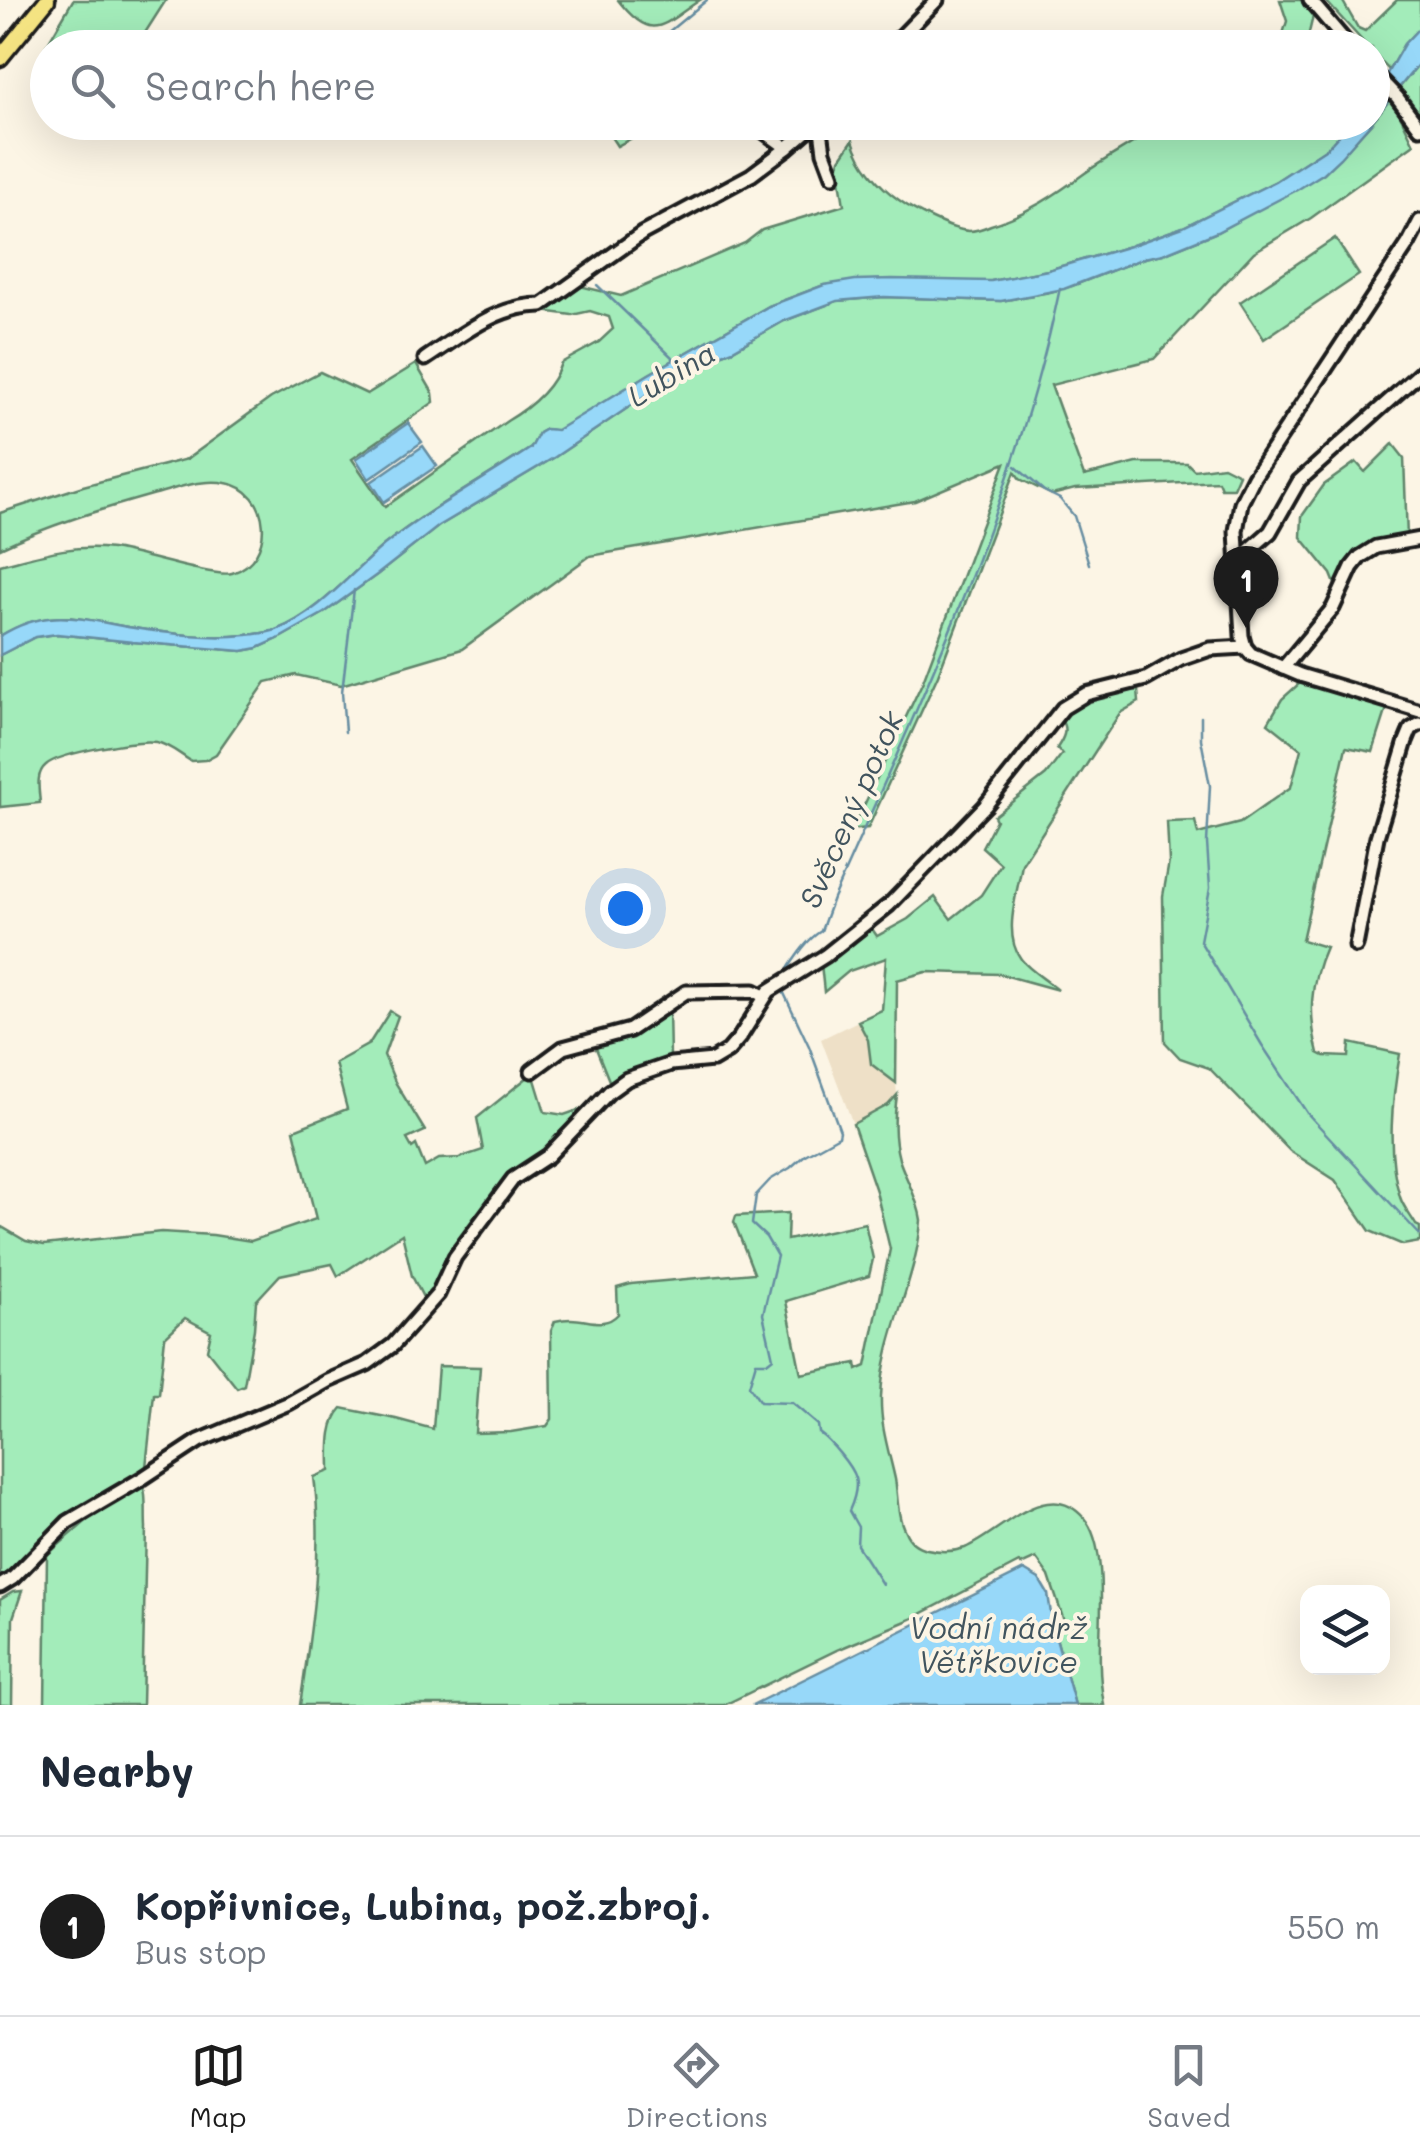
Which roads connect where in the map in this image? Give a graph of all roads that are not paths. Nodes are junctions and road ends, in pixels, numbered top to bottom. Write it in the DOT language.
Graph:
graph roads {
  1 [pos="47,0"];
  2 [pos="937,0"];
  3 [pos="1310,0"];
  4 [pos="908,30"];
  5 [pos="1336,30"];
  6 [pos="0,58"];
  7 [pos="1390,90"];
  8 [pos="1420,128"];
  9 [pos="776,140"];
  10 [pos="798,140"];
  11 [pos="822,140"];
  12 [pos="788,148"];
  13 [pos="833,176"];
  14 [pos="1420,221"];
  15 [pos="425,358"];
  16 [pos="1420,373"];
  17 [pos="1420,539"];
  18 [pos="1237,561"];
  19 [pos="1245,647"];
  20 [pos="1284,668"];
  21 [pos="1420,710"];
  22 [pos="1420,724"];
  23 [pos="1356,946"];
  24 [pos="764,996"];
  25 [pos="532,1071"];
  26 [pos="0,1586"];
  1 -- 6 [label="main road"];
  2 -- 4 [label="street"];
  3 -- 5 [label="street"];
  7 -- 8 [label="street"];
  9 -- 12 [label="street"];
  10 -- 12 [label="street"];
  11 -- 13 [label="street"];
  12 -- 15 [label="street"];
  14 -- 18 [label="street"];
  16 -- 18 [label="street"];
  17 -- 20 [label="street"];
  18 -- 19 [label="street"];
  19 -- 20 [label="street"];
  19 -- 24 [label="street"];
  20 -- 21 [label="street"];
  22 -- 23 [label="street"];
  24 -- 25 [label="street"];
  24 -- 26 [label="street"];
}
